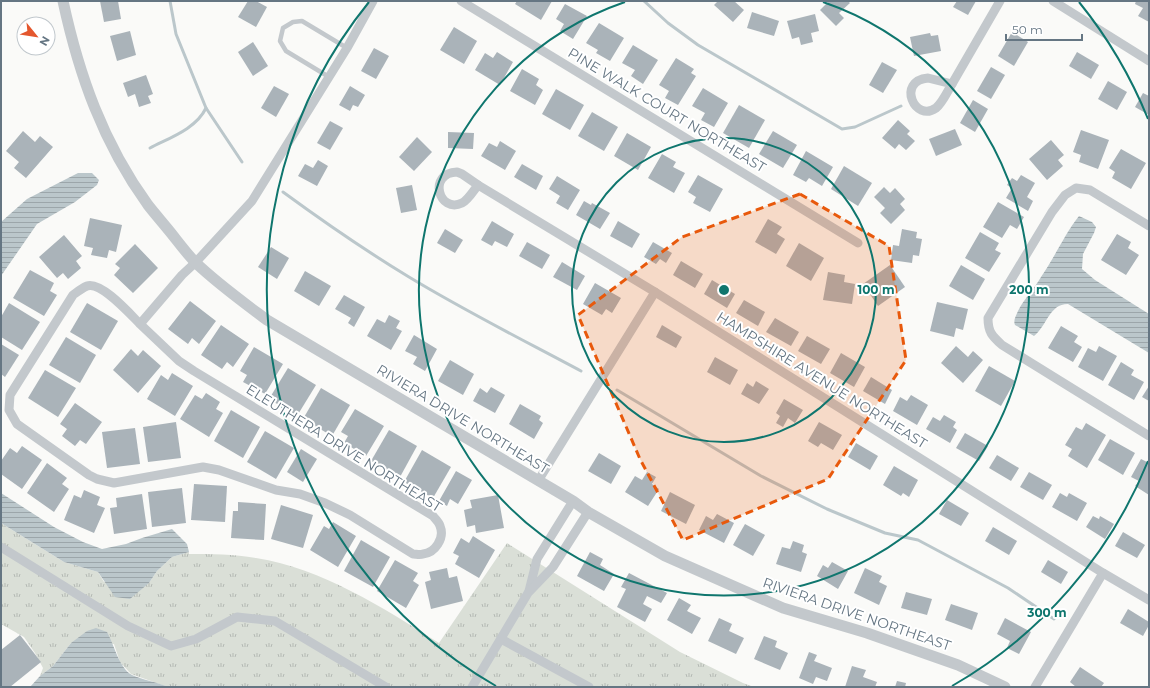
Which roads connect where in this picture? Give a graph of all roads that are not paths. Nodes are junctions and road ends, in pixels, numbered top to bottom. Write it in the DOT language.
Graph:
graph roads {
  1 [pos="63,1"];
  2 [pos="373,1"];
  3 [pos="461,1"];
  4 [pos="1000,1"];
  5 [pos="1053,1"];
  6 [pos="347,48"];
  7 [pos="1149,61"];
  8 [pos="329,77"];
  9 [pos="952,84"];
  10 [pos="478,185"];
  11 [pos="1149,226"];
  12 [pos="858,243"];
  13 [pos="196,262"];
  14 [pos="655,292"];
  15 [pos="140,324"];
  16 [pos="1149,436"];
  17 [pos="538,481"];
  18 [pos="573,501"];
  19 [pos="588,512"];
  20 [pos="1,547"];
  21 [pos="1103,573"];
  22 [pos="528,593"];
  23 [pos="1149,600"];
  24 [pos="501,639"];
  25 [pos="386,687"];
  26 [pos="472,687"];
  27 [pos="589,687"];
  28 [pos="1005,687"];
  29 [pos="1035,687"];
  1 -- 13 [label="street, RIVIERA DRIVE NORTHEAST"];
  2 -- 6 [label="street"];
  3 -- 12 [label="street, PINE WALK COURT NORTHEAST"];
  4 -- 9 [label="street"];
  5 -- 7 [label="street"];
  6 -- 8 [label="street"];
  6 -- 8 [label="lane"];
  8 -- 13 [label="street"];
  9 -- 9 [label="street"];
  10 -- 14 [label="street, HAMPSHIRE AVENUE NORTHEAST"];
  11 -- 16 [label="street"];
  13 -- 15 [label="street"];
  13 -- 17 [label="street, RIVIERA DRIVE NORTHEAST"];
  14 -- 17 [label="street"];
  14 -- 21 [label="street, HAMPSHIRE AVENUE NORTHEAST"];
  15 -- 15 [label="street, ELEUTHERA DRIVE NORTHEAST"];
  17 -- 18 [label="street, RIVIERA DRIVE NORTHEAST"];
  18 -- 19 [label="street, RIVIERA DRIVE NORTHEAST"];
  18 -- 22 [label="street"];
  19 -- 22 [label="street"];
  19 -- 28 [label="street, RIVIERA DRIVE NORTHEAST"];
  20 -- 25 [label="street"];
  21 -- 23 [label="street, HAMPSHIRE AVENUE NORTHEAST"];
  21 -- 29 [label="street"];
  22 -- 24 [label="street"];
  24 -- 26 [label="street"];
  24 -- 27 [label="street"];
}
